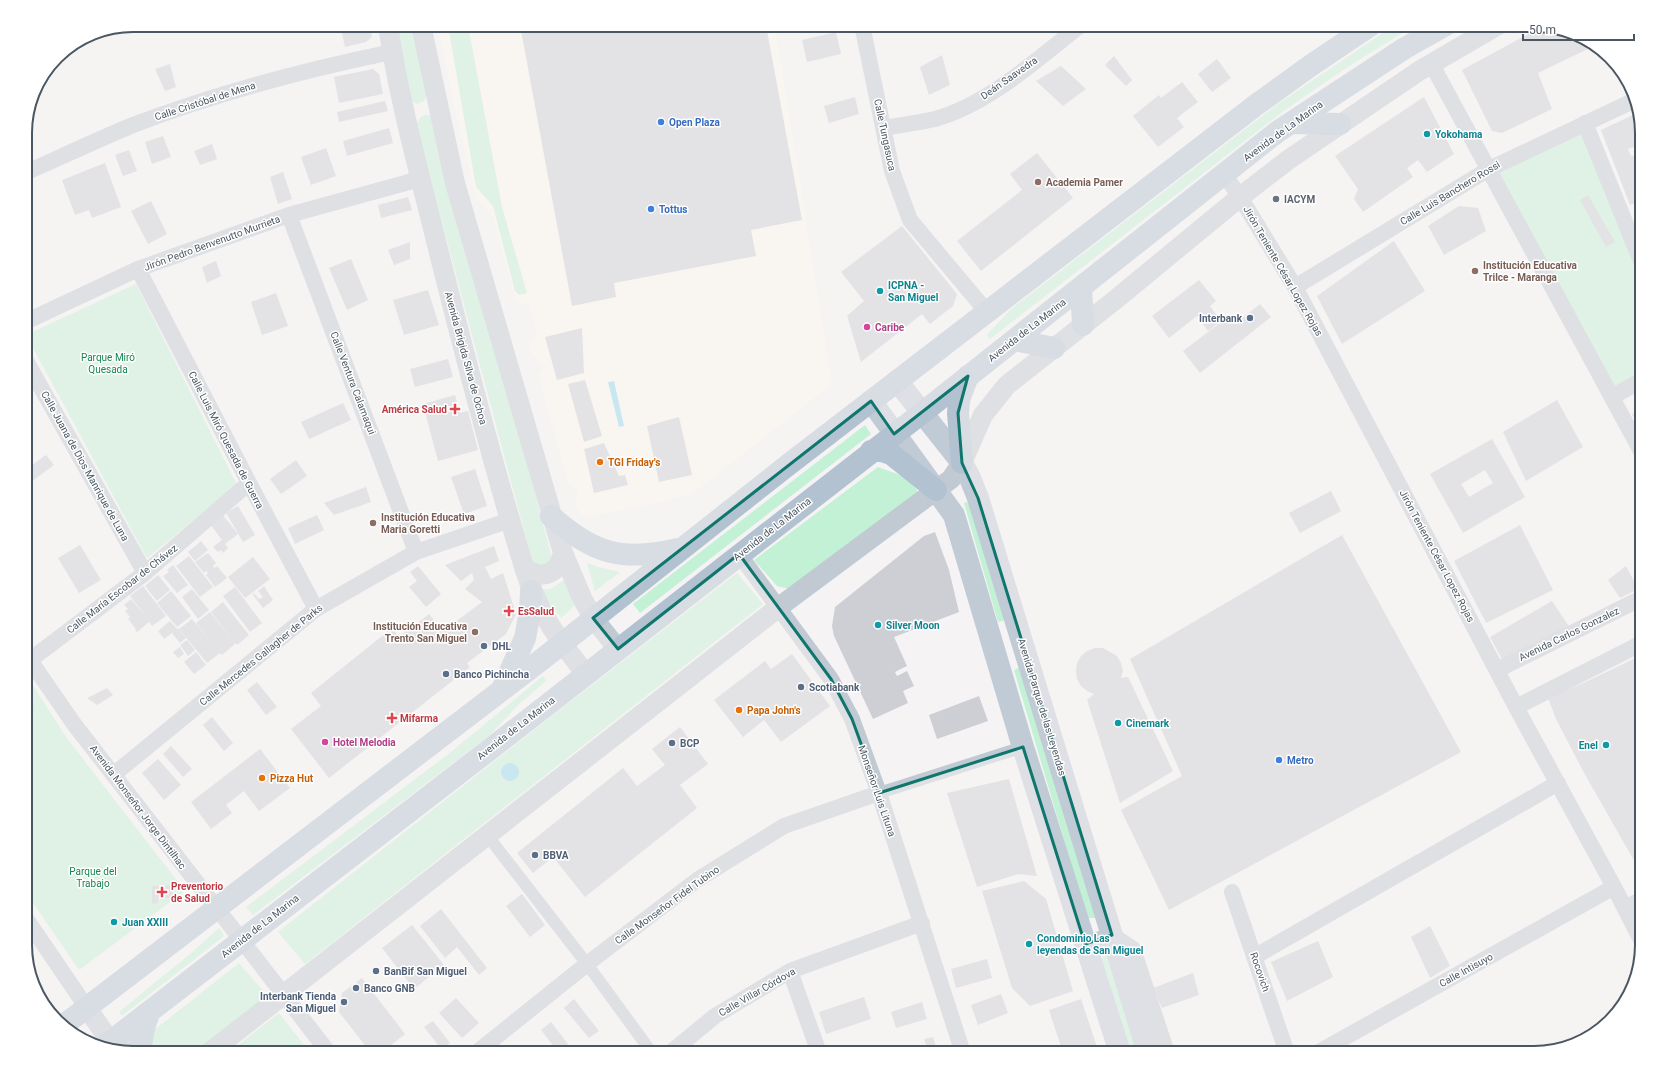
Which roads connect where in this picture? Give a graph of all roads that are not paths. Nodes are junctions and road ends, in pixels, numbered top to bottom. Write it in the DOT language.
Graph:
graph roads {
  1 [pos="389,32"];
  2 [pos="422,32"];
  3 [pos="863,32"];
  4 [pos="1072,32"];
  5 [pos="1361,32"];
  6 [pos="1434,32"];
  7 [pos="1486,32"];
  8 [pos="392,52"];
  9 [pos="1431,63"];
  10 [pos="1630,102"];
  11 [pos="438,106"];
  12 [pos="405,114"];
  13 [pos="1291,123"];
  14 [pos="1585,123"];
  15 [pos="1340,124"];
  16 [pos="884,128"];
  17 [pos="1489,169"];
  18 [pos="32,170"];
  19 [pos="1224,174"];
  20 [pos="413,181"];
  21 [pos="1240,196"];
  22 [pos="289,215"];
  23 [pos="1635,247"];
  24 [pos="138,269"];
  25 [pos="1082,287"];
  26 [pos="1295,287"];
  27 [pos="987,312"];
  28 [pos="32,319"];
  29 [pos="1083,325"];
  30 [pos="1014,340"];
  31 [pos="1054,348"];
  32 [pos="32,371"];
  33 [pos="968,376"];
  34 [pos="897,381"];
  35 [pos="1635,384"];
  36 [pos="1612,397"];
  37 [pos="871,401"];
  38 [pos="922,413"];
  39 [pos="894,434"];
  40 [pos="1635,440"];
  41 [pos="871,451"];
  42 [pos="962,463"];
  43 [pos="249,483"];
  44 [pos="936,490"];
  45 [pos="551,516"];
  46 [pos="510,520"];
  47 [pos="683,548"];
  48 [pos="416,552"];
  49 [pos="563,553"];
  50 [pos="739,554"];
  51 [pos="524,567"];
  52 [pos="145,573"];
  53 [pos="532,591"];
  54 [pos="1635,601"];
  55 [pos="779,608"];
  56 [pos="316,609"];
  57 [pos="593,618"];
  58 [pos="561,643"];
  59 [pos="1635,647"];
  60 [pos="618,649"];
  61 [pos="32,654"];
  62 [pos="32,663"];
  63 [pos="1497,670"];
  64 [pos="586,674"];
  65 [pos="502,689"];
  66 [pos="1516,707"];
  67 [pos="1023,747"];
  68 [pos="113,775"];
  69 [pos="1558,783"];
  70 [pos="879,793"];
  71 [pos="487,835"];
  72 [pos="1614,887"];
  73 [pos="1232,892"];
  74 [pos="1635,903"];
  75 [pos="1625,908"];
  76 [pos="216,909"];
  77 [pos="922,923"];
  78 [pos="32,927"];
  79 [pos="1635,928"];
  80 [pos="1112,935"];
  81 [pos="241,941"];
  82 [pos="1085,944"];
  83 [pos="1254,957"];
  84 [pos="587,964"];
  85 [pos="790,971"];
  86 [pos="284,994"];
  87 [pos="87,1008"];
  88 [pos="150,1011"];
  89 [pos="68,1022"];
  90 [pos="108,1043"];
  91 [pos="110,1043"];
  92 [pos="141,1046"];
  93 [pos="219,1046"];
  94 [pos="324,1046"];
  95 [pos="485,1046"];
  96 [pos="647,1046"];
  97 [pos="679,1046"];
  98 [pos="817,1046"];
  99 [pos="961,1046"];
  100 [pos="1118,1046"];
  101 [pos="1146,1046"];
  102 [pos="1165,1046"];
  103 [pos="1285,1046"];
  104 [pos="1330,1046"];
  1 -- 8 [label="street, Avenida Brigida Silva de Ochoa"];
  2 -- 11 [label="street"];
  3 -- 16 [label="street, Calle Tungasuca"];
  4 -- 16 [label="street, Deán Saavedra"];
  5 -- 27 [label="main road"];
  6 -- 13 [label="main road, Avenida de La Marina"];
  7 -- 9 [label="street"];
  8 -- 12 [label="street, Avenida Brigida Silva de Ochoa"];
  8 -- 18 [label="street, Calle Cristóbal de Mena"];
  9 -- 15 [label="street"];
  9 -- 17 [label="street"];
  10 -- 14 [label="street, Calle Luis Banchero Rossi"];
  11 -- 12 [label="street"];
  11 -- 45 [label="street"];
  12 -- 20 [label="street, Avenida Brigida Silva de Ochoa"];
  13 -- 15 [label="main road"];
  13 -- 19 [label="main road, Avenida de La Marina"];
  14 -- 17 [label="street, Calle Luis Banchero Rossi"];
  14 -- 23 [label="street"];
  15 -- 21 [label="street"];
  16 -- 27 [label="street, Calle Tungasuca"];
  17 -- 26 [label="street, Calle Luis Banchero Rossi"];
  17 -- 36 [label="street"];
  19 -- 21 [label="street, Jirón Teniente César Lopez Rojas"];
  19 -- 25 [label="main road, Avenida de La Marina"];
  20 -- 22 [label="street, Jirón Pedro Benvenutto Murrieta"];
  20 -- 46 [label="street, Avenida Brigida Silva de Ochoa"];
  21 -- 26 [label="street, Jirón Teniente César Lopez Rojas"];
  21 -- 29 [label="street"];
  22 -- 24 [label="street, Jirón Pedro Benvenutto Murrieta"];
  22 -- 48 [label="street, Calle Ventura Calamaqui"];
  24 -- 28 [label="street, Jirón Pedro Benvenutto Murrieta"];
  24 -- 43 [label="street, Calle Luis Miró Quesada de Guerra"];
  25 -- 29 [label="main road"];
  25 -- 30 [label="main road, Avenida de La Marina"];
  26 -- 63 [label="street, Jirón Teniente César Lopez Rojas"];
  27 -- 34 [label="main road"];
  29 -- 31 [label="street"];
  30 -- 31 [label="main road"];
  30 -- 33 [label="main road, Avenida de La Marina"];
  31 -- 42 [label="street"];
  32 -- 52 [label="street, Calle Juana de Dios Manrique de Luna"];
  33 -- 38 [label="main road, Avenida de La Marina"];
  33 -- 42 [label="main road"];
  34 -- 37 [label="main road"];
  34 -- 38 [label="main road, Avenida Parque de las Leyendas"];
  35 -- 36 [label="street"];
  36 -- 40 [label="street"];
  37 -- 39 [label="main road"];
  37 -- 47 [label="main road"];
  38 -- 39 [label="main road, Avenida de La Marina"];
  38 -- 42 [label="main road, Avenida Parque de las Leyendas"];
  39 -- 41 [label="main road, Avenida de La Marina"];
  39 -- 44 [label="main road"];
  41 -- 44 [label="main road"];
  41 -- 50 [label="main road, Avenida de La Marina"];
  42 -- 44 [label="street"];
  42 -- 80 [label="main road, Avenida Parque de las Leyendas"];
  43 -- 52 [label="street, Calle María Escobar de Chávez"];
  43 -- 56 [label="street, Calle Luis Miró Quesada de Guerra"];
  44 -- 55 [label="street"];
  44 -- 67 [label="main road"];
  45 -- 47 [label="main road"];
  45 -- 49 [label="street"];
  46 -- 48 [label="street, Calle Mercedes Gallagher de Parks"];
  46 -- 51 [label="street, Avenida Brigida Silva de Ochoa"];
  47 -- 57 [label="main road"];
  48 -- 56 [label="street, Calle Mercedes Gallagher de Parks"];
  49 -- 51 [label="street"];
  49 -- 57 [label="street"];
  50 -- 55 [label="street, Monseñor Luis Lituna"];
  50 -- 60 [label="main road, Avenida de La Marina"];
  51 -- 53 [label="street, Avenida Brigida Silva de Ochoa"];
  52 -- 61 [label="street, Calle María Escobar de Chávez"];
  53 -- 58 [label="street, Avenida Brigida Silva de Ochoa"];
  53 -- 65 [label="main road"];
  54 -- 63 [label="street, Avenida Carlos Gonzalez"];
  55 -- 70 [label="street, Monseñor Luis Lituna"];
  55 -- 71 [label="street"];
  56 -- 68 [label="street, Calle Mercedes Gallagher de Parks"];
  57 -- 58 [label="main road"];
  57 -- 60 [label="street"];
  58 -- 64 [label="street, Avenida Brigida Silva de Ochoa"];
  58 -- 65 [label="main road"];
  59 -- 66 [label="street"];
  60 -- 64 [label="main road, Avenida de La Marina"];
  62 -- 68 [label="street, Avenida Monseñor Jorge Dintilhac"];
  63 -- 66 [label="street, Jirón Teniente César Lopez Rojas"];
  64 -- 81 [label="main road, Avenida de La Marina"];
  65 -- 76 [label="main road"];
  66 -- 69 [label="street, Jirón Teniente César Lopez Rojas"];
  67 -- 70 [label="street"];
  67 -- 82 [label="main road"];
  68 -- 76 [label="street, Avenida Monseñor Jorge Dintilhac"];
  69 -- 72 [label="street, Jirón Teniente César Lopez Rojas"];
  69 -- 83 [label="street"];
  70 -- 77 [label="street, Monseñor Luis Lituna"];
  70 -- 84 [label="street, Calle Monseñor Fidel Tubino"];
  71 -- 84 [label="street"];
  71 -- 86 [label="street"];
  72 -- 75 [label="street, Jirón Teniente César Lopez Rojas"];
  72 -- 104 [label="street, Calle Intisuyo"];
  73 -- 83 [label="street, Rocovich"];
  74 -- 75 [label="street"];
  75 -- 79 [label="street, Jirón Teniente César Lopez Rojas"];
  76 -- 81 [label="street, Avenida Monseñor Jorge Dintilhac"];
  76 -- 87 [label="main road"];
  77 -- 85 [label="street, Calle Villar Córdova"];
  77 -- 99 [label="street, Monseñor Luis Lituna"];
  78 -- 87 [label="street"];
  80 -- 82 [label="street"];
  80 -- 101 [label="main road, Avenida Parque de las Leyendas"];
  80 -- 102 [label="street"];
  81 -- 86 [label="street, Avenida Monseñor Jorge Dintilhac"];
  81 -- 88 [label="main road, Avenida de La Marina"];
  82 -- 100 [label="main road"];
  83 -- 103 [label="street, Rocovich"];
  84 -- 95 [label="street, Calle Monseñor Fidel Tubino"];
  84 -- 96 [label="street"];
  85 -- 97 [label="street, Calle Villar Córdova"];
  85 -- 98 [label="street"];
  86 -- 93 [label="street"];
  86 -- 94 [label="street, Avenida Monseñor Jorge Dintilhac"];
  87 -- 89 [label="main road"];
  87 -- 90 [label="street"];
  88 -- 91 [label="main road, Avenida de La Marina"];
  88 -- 92 [label="main road"];
}
